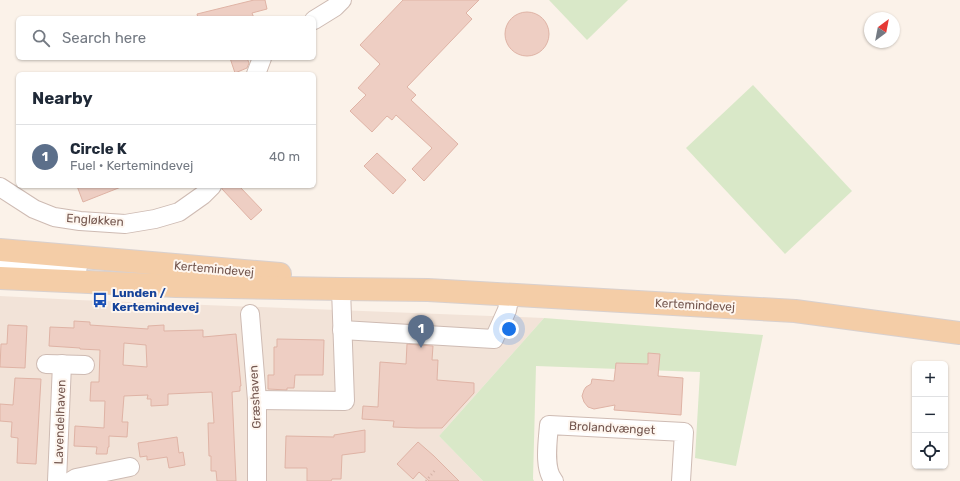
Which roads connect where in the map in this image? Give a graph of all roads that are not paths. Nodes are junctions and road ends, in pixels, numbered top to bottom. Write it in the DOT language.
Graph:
graph roads {
  1 [pos="342,0"];
  2 [pos="316,19"];
  3 [pos="261,60"];
  4 [pos="257,72"];
  5 [pos="0,187"];
  6 [pos="210,188"];
  7 [pos="0,250"];
  8 [pos="0,263"];
  9 [pos="227,270"];
  10 [pos="0,278"];
  11 [pos="340,289"];
  12 [pos="428,290"];
  13 [pos="510,295"];
  14 [pos="250,314"];
  15 [pos="342,330"];
  16 [pos="960,333"];
  17 [pos="85,365"];
  18 [pos="257,400"];
  19 [pos="130,467"];
  20 [pos="57,481"];
  21 [pos="71,481"];
  22 [pos="257,481"];
  23 [pos="554,481"];
  24 [pos="681,481"];
  1 -- 2 [label="street"];
  3 -- 4 [label="street"];
  5 -- 6 [label="street, Engløkken"];
  7 -- 9 [label="main road, Kertemindevej"];
  8 -- 9 [label="street"];
  9 -- 12 [label="main road, Kertemindevej"];
  10 -- 11 [label="main road, Kertemindevej"];
  11 -- 12 [label="main road, Kertemindevej"];
  11 -- 15 [label="street"];
  12 -- 13 [label="main road, Kertemindevej"];
  13 -- 15 [label="street"];
  13 -- 16 [label="main road, Kertemindevej"];
  14 -- 18 [label="street, Græshaven"];
  15 -- 18 [label="street"];
  17 -- 20 [label="street, Lavendelhaven"];
  18 -- 22 [label="street, Græshaven"];
  19 -- 21 [label="street"];
  23 -- 24 [label="street, Brolandvænget"];
}
